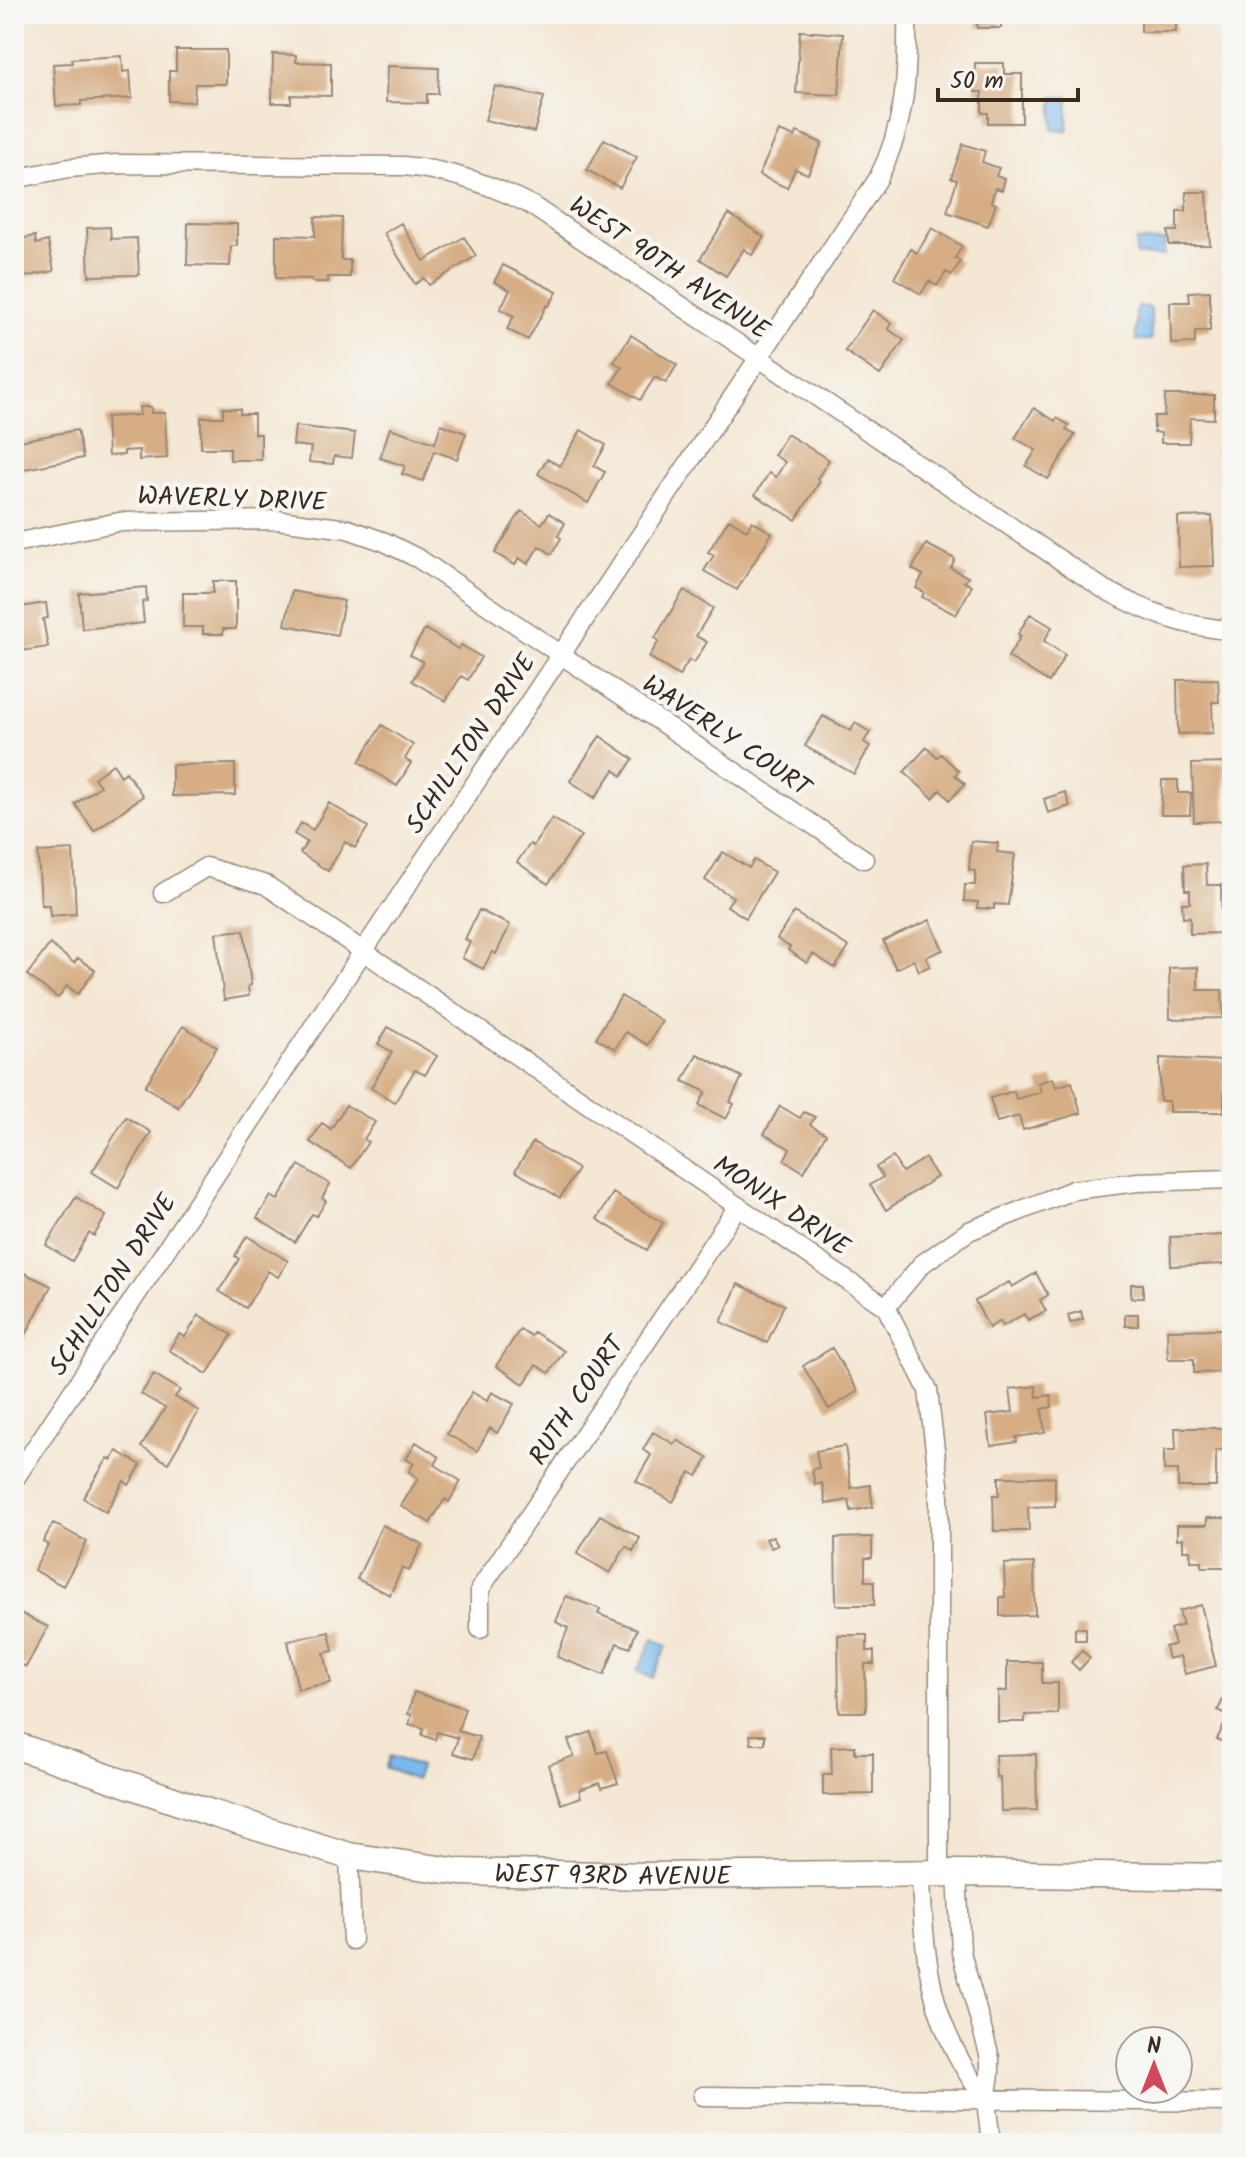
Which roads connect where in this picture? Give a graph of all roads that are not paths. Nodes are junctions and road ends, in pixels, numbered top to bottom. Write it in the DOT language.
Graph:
graph roads {
  1 [pos="907,14"];
  2 [pos="14,179"];
  3 [pos="760,359"];
  4 [pos="14,543"];
  5 [pos="1232,630"];
  6 [pos="561,653"];
  7 [pos="864,859"];
  8 [pos="163,893"];
  9 [pos="362,953"];
  10 [pos="1232,1179"];
  11 [pos="738,1206"];
  12 [pos="886,1307"];
  13 [pos="14,1480"];
  14 [pos="480,1629"];
  15 [pos="14,1745"];
  16 [pos="349,1856"];
  17 [pos="939,1873"];
  18 [pos="1232,1877"];
  19 [pos="352,1940"];
  20 [pos="703,2096"];
  21 [pos="986,2100"];
  22 [pos="1232,2102"];
  23 [pos="991,2143"];
  1 -- 3 [label="street, SCHILLTON DRIVE"];
  2 -- 3 [label="street, WEST 90TH AVENUE"];
  3 -- 5 [label="street, WEST 90TH AVENUE"];
  3 -- 6 [label="street, SCHILLTON DRIVE"];
  4 -- 6 [label="street, WAVERLY DRIVE"];
  6 -- 7 [label="street, WAVERLY COURT"];
  6 -- 9 [label="street, SCHILLTON DRIVE"];
  8 -- 9 [label="street, MONIX DRIVE"];
  9 -- 11 [label="street, MONIX DRIVE"];
  9 -- 13 [label="street, SCHILLTON DRIVE"];
  10 -- 12 [label="street"];
  11 -- 12 [label="street, MONIX DRIVE"];
  11 -- 14 [label="street, RUTH COURT"];
  12 -- 17 [label="street, MONIX DRIVE"];
  15 -- 16 [label="street, WEST 93RD AVENUE"];
  16 -- 17 [label="street, WEST 93RD AVENUE"];
  16 -- 19 [label="street"];
  17 -- 18 [label="street, WEST 93RD AVENUE"];
  17 -- 21 [label="street"];
  17 -- 21 [label="street"];
  20 -- 21 [label="street"];
  21 -- 22 [label="street"];
  21 -- 23 [label="street"];
}
